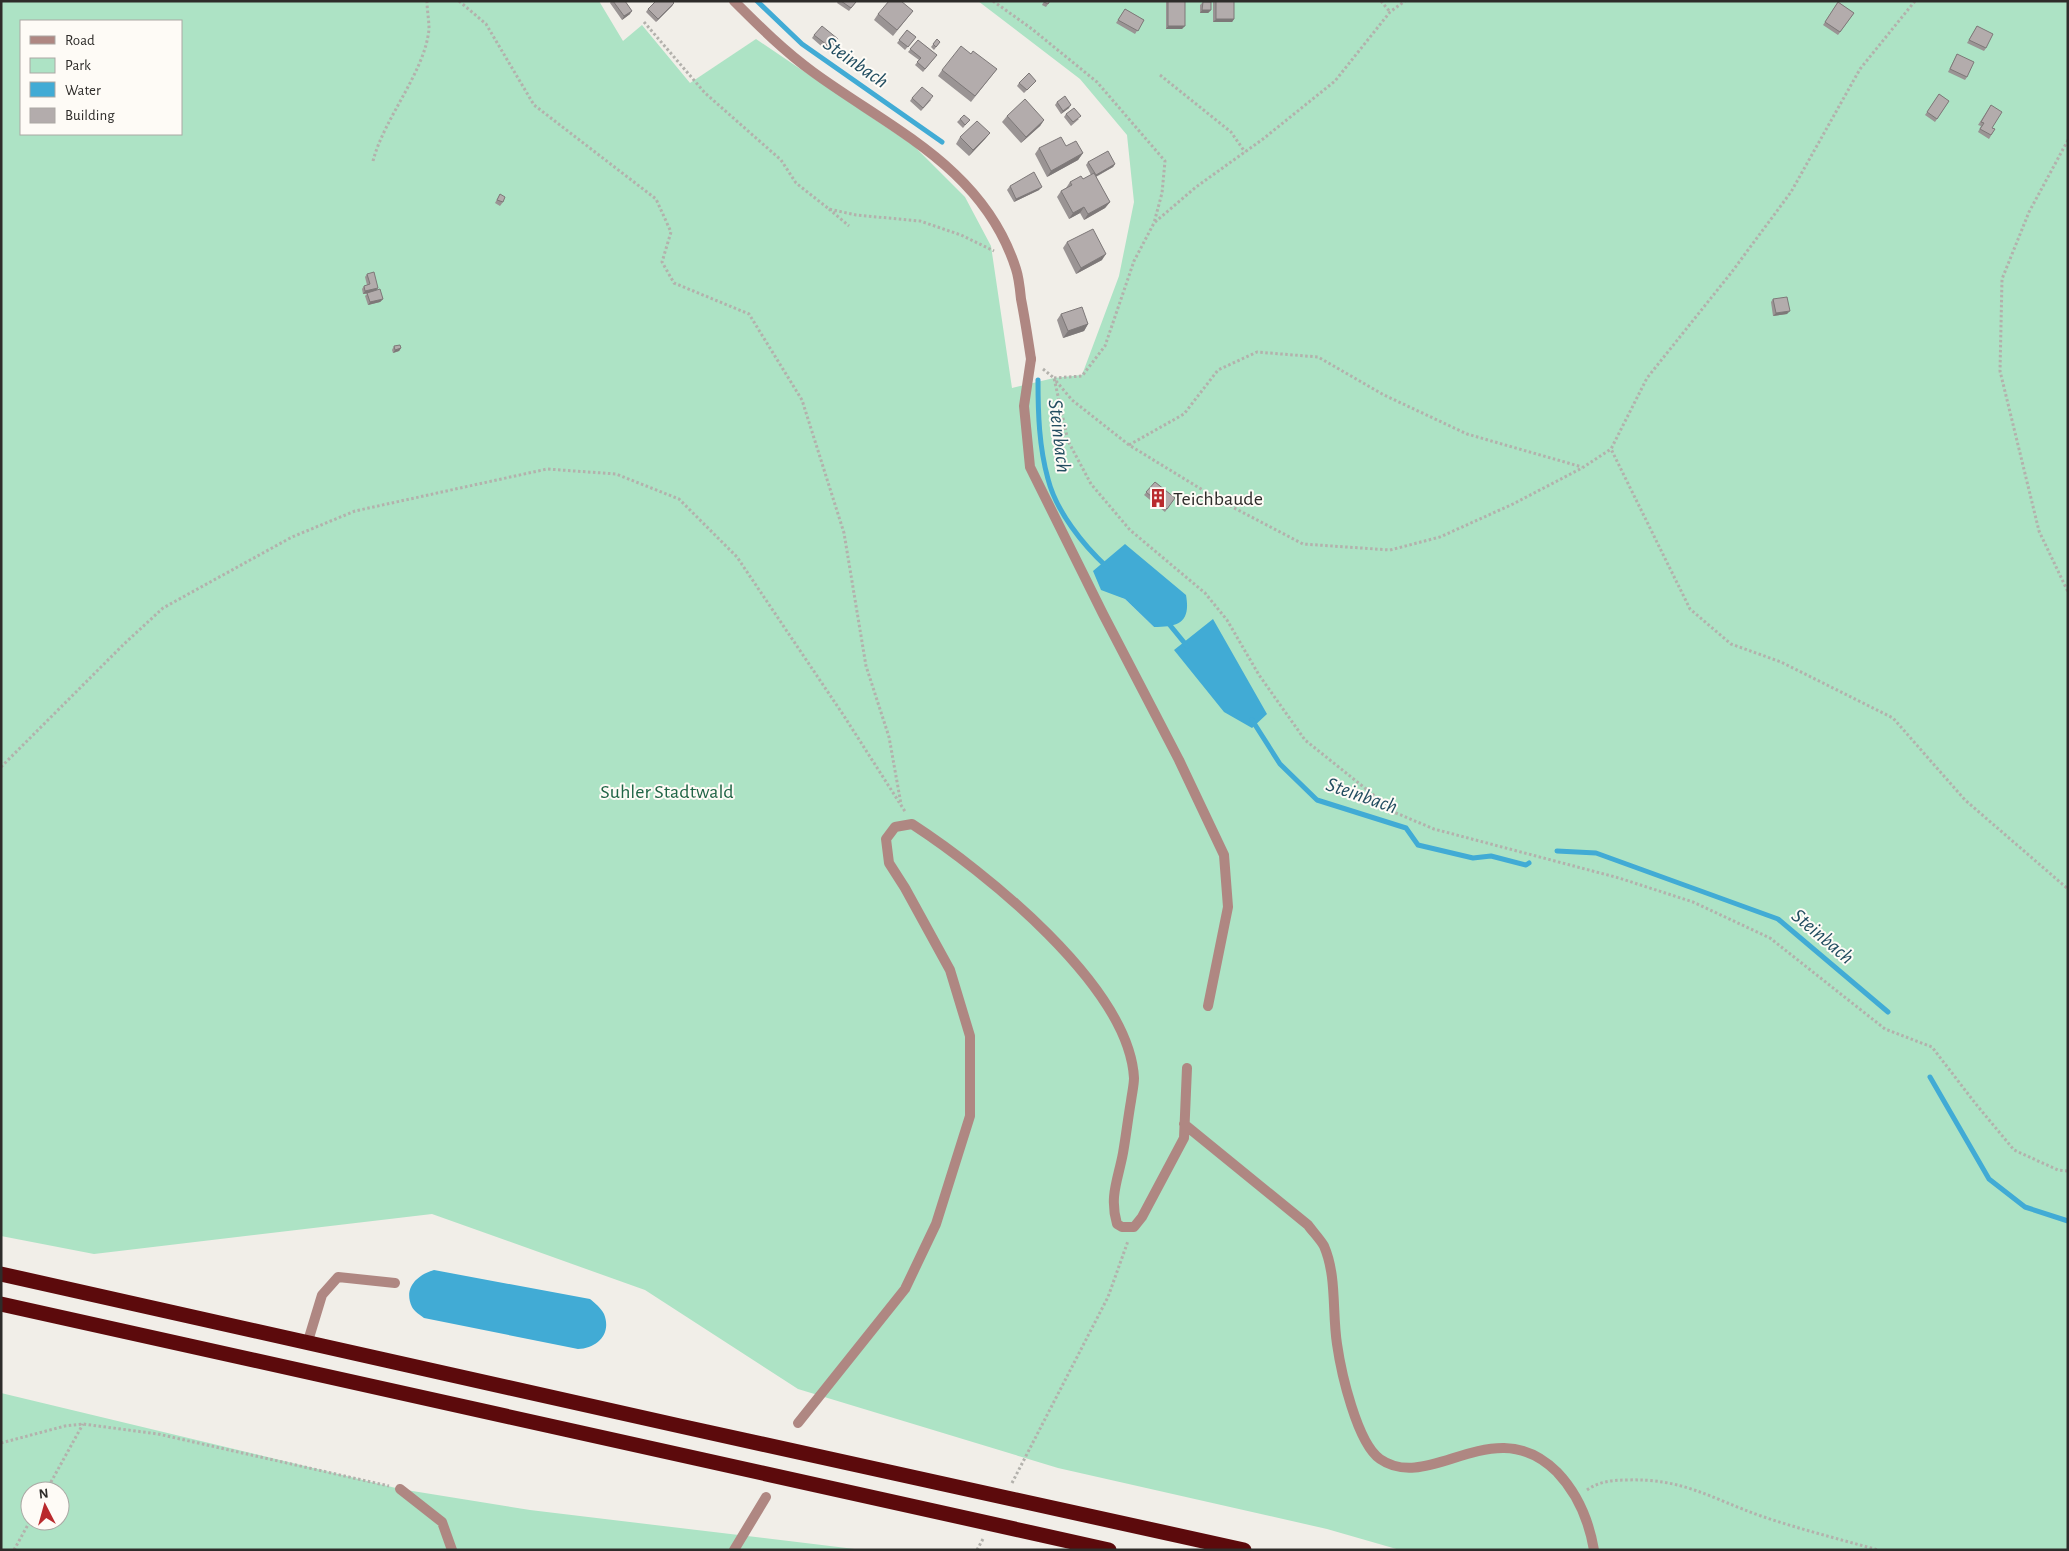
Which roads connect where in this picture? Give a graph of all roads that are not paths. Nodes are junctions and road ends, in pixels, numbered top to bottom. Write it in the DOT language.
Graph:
graph roads {
  1 [pos="734,1"];
  2 [pos="1208,1006"];
  3 [pos="1187,1068"];
  4 [pos="1184,1124"];
  5 [pos="1,1274"];
  6 [pos="395,1283"];
  7 [pos="1,1304"];
  8 [pos="308,1341"];
  9 [pos="798,1423"];
  10 [pos="400,1489"];
  11 [pos="766,1498"];
  12 [pos="452,1550"];
  13 [pos="734,1550"];
  14 [pos="1109,1550"];
  15 [pos="1244,1550"];
  16 [pos="1594,1550"];
  1 -- 2 [label="street"];
  3 -- 4 [label="street"];
  4 -- 9 [label="street"];
  4 -- 16 [label="street"];
  5 -- 8 [label="highway"];
  6 -- 8 [label="street"];
  7 -- 14 [label="highway"];
  8 -- 15 [label="highway"];
  10 -- 12 [label="street"];
  11 -- 13 [label="street"];
}
